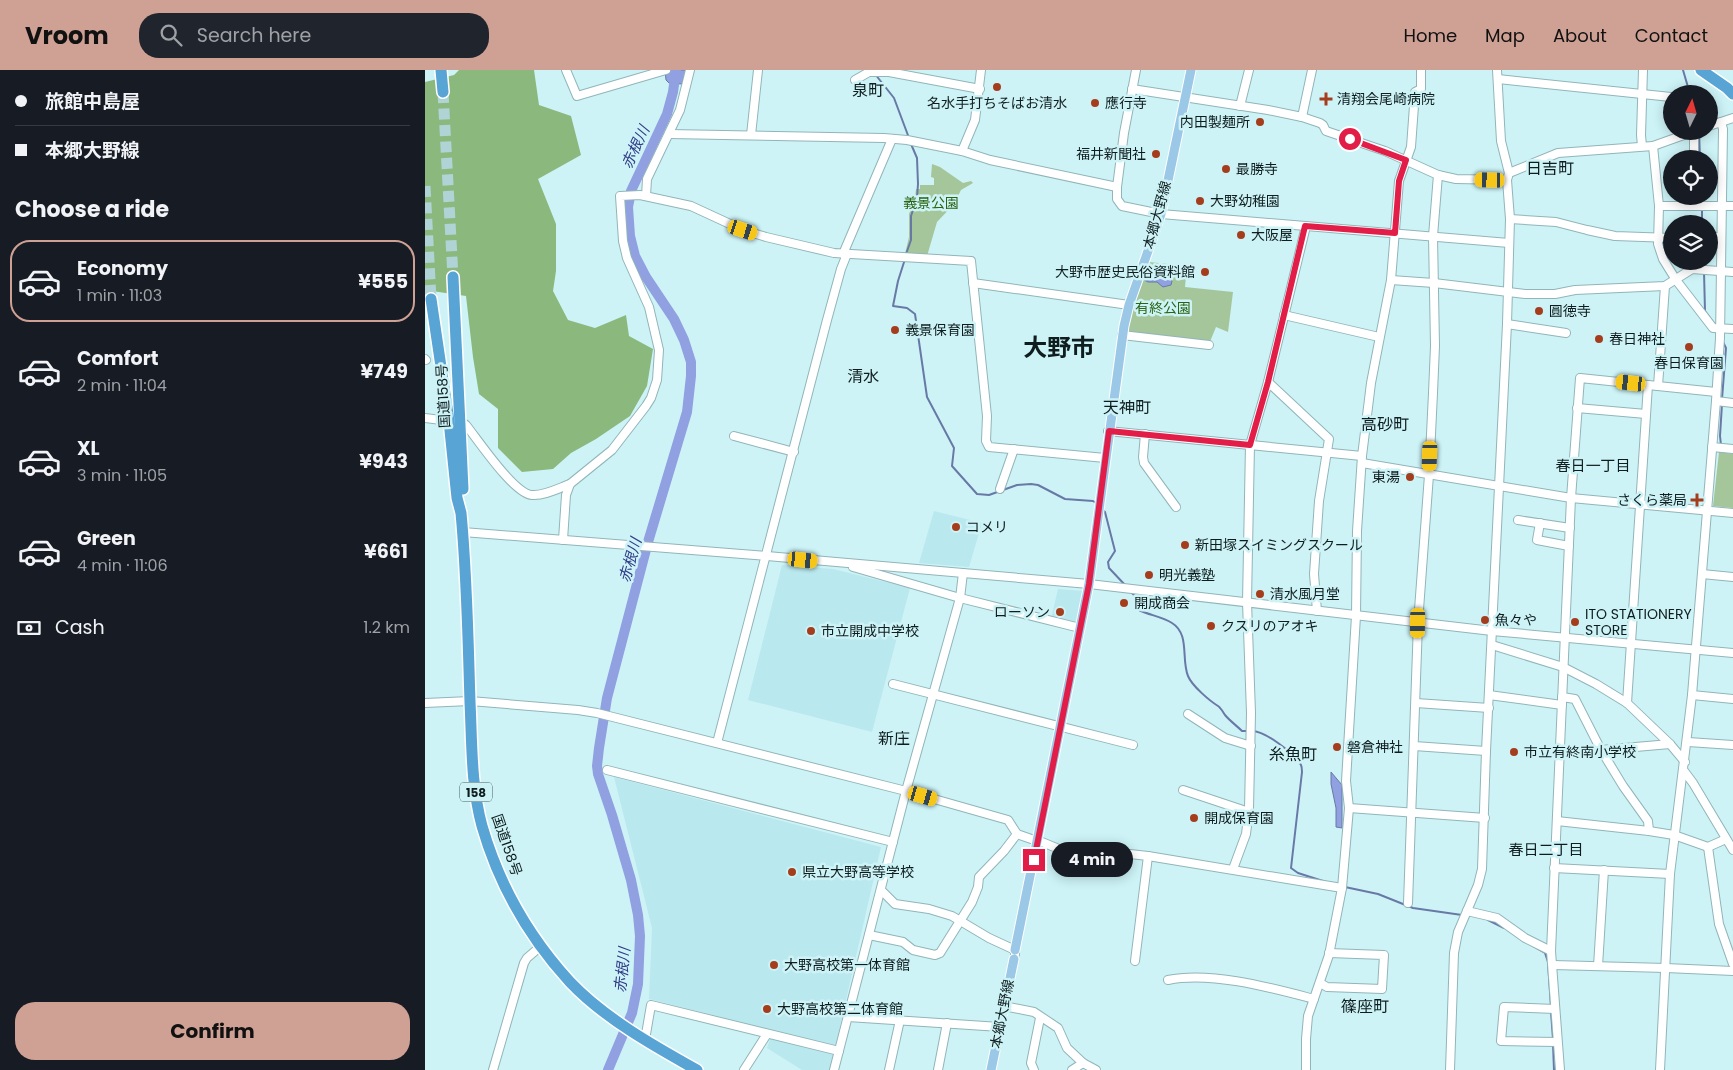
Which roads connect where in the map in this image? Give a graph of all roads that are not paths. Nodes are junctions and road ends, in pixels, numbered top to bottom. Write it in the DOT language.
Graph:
graph roads {
  1 [pos="441,70"];
  2 [pos="566,70"];
  3 [pos="665,70"];
  4 [pos="690,70"];
  5 [pos="758,70"];
  6 [pos="981,70"];
  7 [pos="1136,70"];
  8 [pos="1191,70"];
  9 [pos="1249,70"];
  10 [pos="1312,70"];
  11 [pos="1421,70"];
  12 [pos="1497,70"];
  13 [pos="1643,70"];
  14 [pos="1701,70"];
  15 [pos="1498,79"];
  16 [pos="855,80"];
  17 [pos="1731,88"];
  18 [pos="1132,89"];
  19 [pos="980,90"];
  20 [pos="443,92"];
  21 [pos="1643,94"];
  22 [pos="1663,96"];
  23 [pos="1185,97"];
  24 [pos="1241,106"];
  25 [pos="1302,117"];
  26 [pos="1733,118"];
  27 [pos="1721,122"];
  28 [pos="1718,123"];
  29 [pos="669,134"];
  30 [pos="751,135"];
  31 [pos="892,139"];
  32 [pos="1669,140"];
  33 [pos="1642,146"];
  34 [pos="1653,146"];
  35 [pos="962,151"];
  36 [pos="1406,160"];
  37 [pos="1438,175"];
  38 [pos="1508,176"];
  39 [pos="1117,187"];
  40 [pos="643,196"];
  41 [pos="1659,206"];
  42 [pos="1695,206"];
  43 [pos="1722,206"];
  44 [pos="1733,206"];
  45 [pos="1161,214"];
  46 [pos="1510,219"];
  47 [pos="1305,226"];
  48 [pos="1395,233"];
  49 [pos="1433,236"];
  50 [pos="1721,237"];
  51 [pos="1659,238"];
  52 [pos="1663,238"];
  53 [pos="1509,243"];
  54 [pos="845,254"];
  55 [pos="1721,270"];
  56 [pos="1733,272"];
  57 [pos="453,277"];
  58 [pos="1391,280"];
  59 [pos="1676,280"];
  60 [pos="973,283"];
  61 [pos="1434,283"];
  62 [pos="1665,286"];
  63 [pos="1508,291"];
  64 [pos="431,299"];
  65 [pos="1129,305"];
  66 [pos="1284,315"];
  67 [pos="1507,324"];
  68 [pos="1720,329"];
  69 [pos="1733,330"];
  70 [pos="1566,334"];
  71 [pos="1122,335"];
  72 [pos="1379,337"];
  73 [pos="1209,345"];
  74 [pos="1268,382"];
  75 [pos="1648,385"];
  76 [pos="1658,386"];
  77 [pos="1717,392"];
  78 [pos="1716,401"];
  79 [pos="1733,402"];
  80 [pos="1577,408"];
  81 [pos="1646,414"];
  82 [pos="425,418"];
  83 [pos="455,421"];
  84 [pos="1109,431"];
  85 [pos="1145,434"];
  86 [pos="734,436"];
  87 [pos="1250,445"];
  88 [pos="1712,448"];
  89 [pos="1733,449"];
  90 [pos="1014,450"];
  91 [pos="794,452"];
  92 [pos="1327,452"];
  93 [pos="1105,458"];
  94 [pos="1362,460"];
  95 [pos="1429,475"];
  96 [pos="570,484"];
  97 [pos="1499,485"];
  98 [pos="1001,489"];
  99 [pos="1571,498"];
  100 [pos="1639,504"];
  101 [pos="1176,507"];
  102 [pos="1707,511"];
  103 [pos="1733,513"];
  104 [pos="1518,520"];
  105 [pos="1540,523"];
  106 [pos="1569,528"];
  107 [pos="463,532"];
  108 [pos="563,540"];
  109 [pos="1569,546"];
  110 [pos="767,556"];
  111 [pos="839,563"];
  112 [pos="963,573"];
  113 [pos="1703,574"];
  114 [pos="1733,577"];
  115 [pos="1089,584"];
  116 [pos="960,598"];
  117 [pos="1247,602"];
  118 [pos="1317,611"];
  119 [pos="1356,616"];
  120 [pos="1418,623"];
  121 [pos="1080,628"];
  122 [pos="1492,631"];
  123 [pos="1565,637"];
  124 [pos="1631,644"];
  125 [pos="1492,645"];
  126 [pos="1697,650"];
  127 [pos="1733,653"];
  128 [pos="1563,667"];
  129 [pos="893,684"];
  130 [pos="933,694"];
  131 [pos="1489,695"];
  132 [pos="1693,695"];
  133 [pos="1733,699"];
  134 [pos="470,701"];
  135 [pos="1562,701"];
  136 [pos="425,703"];
  137 [pos="1416,703"];
  138 [pos="1627,703"];
  139 [pos="1489,708"];
  140 [pos="1188,714"];
  141 [pos="1060,726"];
  142 [pos="1688,742"];
  143 [pos="717,743"];
  144 [pos="1133,744"];
  145 [pos="1670,744"];
  146 [pos="1733,745"];
  147 [pos="1251,746"];
  148 [pos="1414,746"];
  149 [pos="1601,750"];
  150 [pos="1486,751"];
  151 [pos="1685,762"];
  152 [pos="607,770"];
  153 [pos="1684,771"];
  154 [pos="1183,790"];
  155 [pos="905,791"];
  156 [pos="1349,808"];
  157 [pos="1249,812"];
  158 [pos="1411,812"];
  159 [pos="1485,818"];
  160 [pos="1557,821"];
  161 [pos="1649,830"];
  162 [pos="1017,834"];
  163 [pos="1674,835"];
  164 [pos="1726,839"];
  165 [pos="1037,841"];
  166 [pos="893,842"];
  167 [pos="1709,847"];
  168 [pos="1733,850"];
  169 [pos="1148,856"];
  170 [pos="1554,868"];
  171 [pos="1233,869"];
  172 [pos="1604,870"];
  173 [pos="1670,874"];
  174 [pos="1342,888"];
  175 [pos="881,890"];
  176 [pos="1408,903"];
  177 [pos="1467,911"];
  178 [pos="961,921"];
  179 [pos="869,935"];
  180 [pos="541,946"];
  181 [pos="1551,951"];
  182 [pos="1329,953"];
  183 [pos="1015,954"];
  184 [pos="1135,962"];
  185 [pos="1733,964"];
  186 [pos="1553,965"];
  187 [pos="1598,966"];
  188 [pos="1666,968"];
  189 [pos="1733,971"];
  190 [pos="1168,980"];
  191 [pos="1320,983"];
  192 [pos="1314,998"];
  193 [pos="1004,1006"];
  194 [pos="1555,1009"];
  195 [pos="848,1017"];
  196 [pos="1040,1018"];
  197 [pos="900,1020"];
  198 [pos="947,1023"];
  199 [pos="1000,1027"];
  200 [pos="767,1034"];
  201 [pos="640,1037"];
  202 [pos="1557,1042"];
  203 [pos="839,1051"];
  204 [pos="1083,1063"];
  205 [pos="493,1070"];
  206 [pos="697,1070"];
  207 [pos="744,1070"];
  208 [pos="834,1070"];
  209 [pos="889,1070"];
  210 [pos="938,1070"];
  211 [pos="991,1070"];
  212 [pos="1034,1070"];
  213 [pos="1072,1070"];
  214 [pos="1096,1070"];
  215 [pos="1306,1070"];
  216 [pos="1450,1070"];
  217 [pos="1560,1070"];
  218 [pos="1660,1070"];
  1 -- 20 [label="highway"];
  2 -- 3 [label="street"];
  4 -- 29 [label="street"];
  5 -- 30 [label="street"];
  6 -- 19 [label="street"];
  7 -- 18 [label="street"];
  8 -- 23 [label="main road, 本郷大野線"];
  9 -- 24 [label="street"];
  10 -- 25 [label="street"];
  11 -- 36 [label="street"];
  12 -- 15 [label="street"];
  13 -- 21 [label="street"];
  14 -- 17 [label="highway"];
  15 -- 21 [label="street"];
  15 -- 38 [label="street"];
  16 -- 19 [label="street"];
  18 -- 23 [label="street"];
  18 -- 39 [label="street"];
  19 -- 35 [label="street"];
  21 -- 22 [label="street"];
  21 -- 33 [label="street"];
  23 -- 24 [label="street"];
  23 -- 45 [label="main road, 本郷大野線"];
  24 -- 25 [label="street"];
  25 -- 36 [label="street"];
  26 -- 27 [label="street"];
  27 -- 28 [label="street"];
  27 -- 43 [label="street"];
  29 -- 30 [label="street"];
  29 -- 40 [label="street"];
  30 -- 31 [label="street"];
  31 -- 35 [label="street"];
  31 -- 54 [label="street"];
  32 -- 34 [label="street"];
  33 -- 34 [label="street"];
  33 -- 38 [label="street"];
  34 -- 41 [label="street"];
  35 -- 39 [label="street"];
  36 -- 37 [label="street"];
  36 -- 48 [label="street"];
  37 -- 38 [label="street"];
  37 -- 49 [label="street"];
  38 -- 46 [label="street"];
  39 -- 45 [label="street"];
  40 -- 54 [label="street"];
  40 -- 96 [label="street"];
  41 -- 42 [label="street"];
  41 -- 51 [label="street"];
  42 -- 43 [label="street"];
  43 -- 44 [label="street"];
  43 -- 50 [label="street"];
  45 -- 47 [label="street"];
  45 -- 65 [label="main road, 本郷大野線"];
  46 -- 51 [label="street"];
  46 -- 53 [label="street"];
  47 -- 48 [label="street"];
  47 -- 66 [label="street"];
  48 -- 49 [label="street"];
  48 -- 58 [label="street"];
  49 -- 53 [label="street"];
  49 -- 61 [label="street"];
  50 -- 55 [label="street"];
  51 -- 52 [label="street"];
  51 -- 59 [label="street"];
  53 -- 63 [label="street"];
  54 -- 60 [label="street"];
  54 -- 91 [label="street"];
  55 -- 56 [label="street"];
  55 -- 59 [label="street"];
  55 -- 68 [label="street"];
  57 -- 83 [label="highway, 国道158号 / 158"];
  58 -- 61 [label="street"];
  58 -- 72 [label="street"];
  59 -- 62 [label="street"];
  59 -- 68 [label="street"];
  60 -- 65 [label="street"];
  60 -- 90 [label="street"];
  61 -- 63 [label="street"];
  61 -- 95 [label="street"];
  62 -- 63 [label="street"];
  62 -- 76 [label="street"];
  63 -- 67 [label="street"];
  64 -- 83 [label="highway, 国道158号 / 158"];
  65 -- 71 [label="main road, 本郷大野線"];
  66 -- 72 [label="street"];
  66 -- 74 [label="street"];
  67 -- 70 [label="street"];
  67 -- 97 [label="street"];
  68 -- 69 [label="street"];
  68 -- 77 [label="street"];
  71 -- 73 [label="street"];
  71 -- 84 [label="main road, 本郷大野線"];
  72 -- 94 [label="street"];
  74 -- 87 [label="street"];
  74 -- 92 [label="street"];
  75 -- 76 [label="street"];
  75 -- 80 [label="street"];
  75 -- 81 [label="street"];
  76 -- 77 [label="street"];
  77 -- 78 [label="street"];
  78 -- 79 [label="street"];
  78 -- 88 [label="street"];
  80 -- 81 [label="street"];
  80 -- 99 [label="street"];
  81 -- 100 [label="street"];
  82 -- 83 [label="street"];
  83 -- 96 [label="street"];
  83 -- 107 [label="highway, 国道158号 / 158"];
  84 -- 85 [label="street"];
  84 -- 93 [label="main road, 本郷大野線"];
  85 -- 87 [label="street"];
  85 -- 101 [label="street"];
  86 -- 91 [label="street"];
  87 -- 92 [label="street"];
  87 -- 117 [label="street"];
  88 -- 89 [label="street"];
  88 -- 102 [label="street"];
  90 -- 93 [label="street"];
  90 -- 98 [label="street"];
  91 -- 110 [label="street"];
  92 -- 94 [label="street"];
  92 -- 118 [label="street"];
  93 -- 115 [label="main road, 本郷大野線"];
  94 -- 95 [label="street"];
  94 -- 119 [label="street"];
  95 -- 97 [label="street"];
  95 -- 120 [label="street"];
  96 -- 108 [label="street"];
  97 -- 99 [label="street"];
  97 -- 122 [label="street"];
  99 -- 100 [label="street"];
  99 -- 106 [label="street"];
  100 -- 102 [label="street"];
  100 -- 124 [label="street"];
  102 -- 103 [label="street"];
  102 -- 113 [label="street"];
  104 -- 105 [label="street"];
  105 -- 106 [label="street"];
  105 -- 109 [label="street"];
  106 -- 109 [label="street"];
  107 -- 108 [label="street"];
  107 -- 134 [label="highway, 国道158号 / 158"];
  108 -- 110 [label="street"];
  109 -- 123 [label="street"];
  110 -- 111 [label="street"];
  110 -- 143 [label="street"];
  111 -- 112 [label="street"];
  111 -- 116 [label="street"];
  112 -- 115 [label="street"];
  112 -- 116 [label="street"];
  113 -- 114 [label="street"];
  113 -- 126 [label="street"];
  115 -- 117 [label="street"];
  115 -- 121 [label="main road, 本郷大野線"];
  116 -- 121 [label="street"];
  116 -- 130 [label="street"];
  117 -- 118 [label="street"];
  117 -- 147 [label="street"];
  118 -- 119 [label="street"];
  119 -- 120 [label="street"];
  119 -- 156 [label="street"];
  120 -- 122 [label="street"];
  120 -- 137 [label="street"];
  121 -- 141 [label="main road, 本郷大野線"];
  122 -- 123 [label="street"];
  122 -- 125 [label="street"];
  123 -- 124 [label="street"];
  123 -- 128 [label="street"];
  124 -- 126 [label="street"];
  124 -- 138 [label="street"];
  125 -- 128 [label="street"];
  125 -- 131 [label="street"];
  126 -- 127 [label="street"];
  126 -- 132 [label="street"];
  128 -- 135 [label="street"];
  128 -- 138 [label="street"];
  129 -- 130 [label="street"];
  130 -- 141 [label="street"];
  130 -- 155 [label="street"];
  131 -- 135 [label="street"];
  131 -- 139 [label="street"];
  132 -- 133 [label="street"];
  132 -- 142 [label="street"];
  134 -- 136 [label="street"];
  134 -- 143 [label="street"];
  134 -- 180 [label="highway, 国道158号 / 158"];
  135 -- 149 [label="street"];
  135 -- 160 [label="street"];
  137 -- 139 [label="street"];
  137 -- 148 [label="street"];
  138 -- 145 [label="street"];
  139 -- 150 [label="street"];
  140 -- 147 [label="street"];
  141 -- 144 [label="street"];
  141 -- 165 [label="main road, 本郷大野線"];
  142 -- 146 [label="street"];
  142 -- 151 [label="street"];
  143 -- 155 [label="street"];
  145 -- 149 [label="street"];
  145 -- 151 [label="street"];
  147 -- 157 [label="street"];
  148 -- 150 [label="street"];
  148 -- 158 [label="street"];
  149 -- 161 [label="street"];
  150 -- 159 [label="street"];
  151 -- 153 [label="street"];
  152 -- 166 [label="street"];
  153 -- 163 [label="street"];
  153 -- 164 [label="street"];
  154 -- 157 [label="street"];
  155 -- 162 [label="street"];
  155 -- 166 [label="street"];
  156 -- 158 [label="street"];
  156 -- 174 [label="street"];
  157 -- 171 [label="street"];
  158 -- 159 [label="street"];
  158 -- 176 [label="street"];
  159 -- 177 [label="street"];
  160 -- 161 [label="street"];
  160 -- 170 [label="street"];
  161 -- 163 [label="street"];
  162 -- 165 [label="street"];
  162 -- 178 [label="street"];
  163 -- 167 [label="street"];
  163 -- 173 [label="street"];
  164 -- 167 [label="street"];
  164 -- 168 [label="street"];
  165 -- 169 [label="street"];
  165 -- 183 [label="main road, 本郷大野線"];
  166 -- 175 [label="street"];
  167 -- 185 [label="street"];
  169 -- 171 [label="street"];
  169 -- 184 [label="street"];
  170 -- 172 [label="street"];
  170 -- 181 [label="street"];
  171 -- 174 [label="street"];
  172 -- 173 [label="street"];
  172 -- 187 [label="street"];
  173 -- 188 [label="street"];
  174 -- 182 [label="street"];
  175 -- 178 [label="street"];
  175 -- 179 [label="street"];
  177 -- 181 [label="street"];
  177 -- 216 [label="street"];
  178 -- 179 [label="street"];
  178 -- 183 [label="street"];
  179 -- 195 [label="street"];
  180 -- 201 [label="highway, 国道158号 / 158"];
  180 -- 205 [label="street"];
  181 -- 186 [label="street"];
  182 -- 191 [label="street"];
  182 -- 191 [label="street"];
  183 -- 193 [label="main road, 本郷大野線"];
  186 -- 187 [label="street"];
  186 -- 194 [label="street"];
  187 -- 188 [label="street"];
  188 -- 189 [label="street"];
  188 -- 218 [label="street"];
  190 -- 192 [label="street"];
  191 -- 192 [label="street"];
  192 -- 215 [label="street"];
  193 -- 196 [label="street"];
  193 -- 199 [label="main road, 本郷大野線"];
  194 -- 202 [label="street"];
  194 -- 202 [label="street"];
  195 -- 197 [label="street"];
  195 -- 203 [label="street"];
  196 -- 204 [label="street"];
  196 -- 212 [label="street"];
  197 -- 198 [label="street"];
  197 -- 209 [label="street"];
  198 -- 199 [label="street"];
  198 -- 210 [label="street"];
  199 -- 211 [label="main road, 本郷大野線"];
  200 -- 201 [label="street"];
  200 -- 203 [label="street"];
  200 -- 207 [label="street"];
  201 -- 206 [label="highway, 国道158号 / 158"];
  202 -- 217 [label="street"];
  203 -- 208 [label="street"];
  204 -- 213 [label="street"];
  204 -- 214 [label="street"];
}
